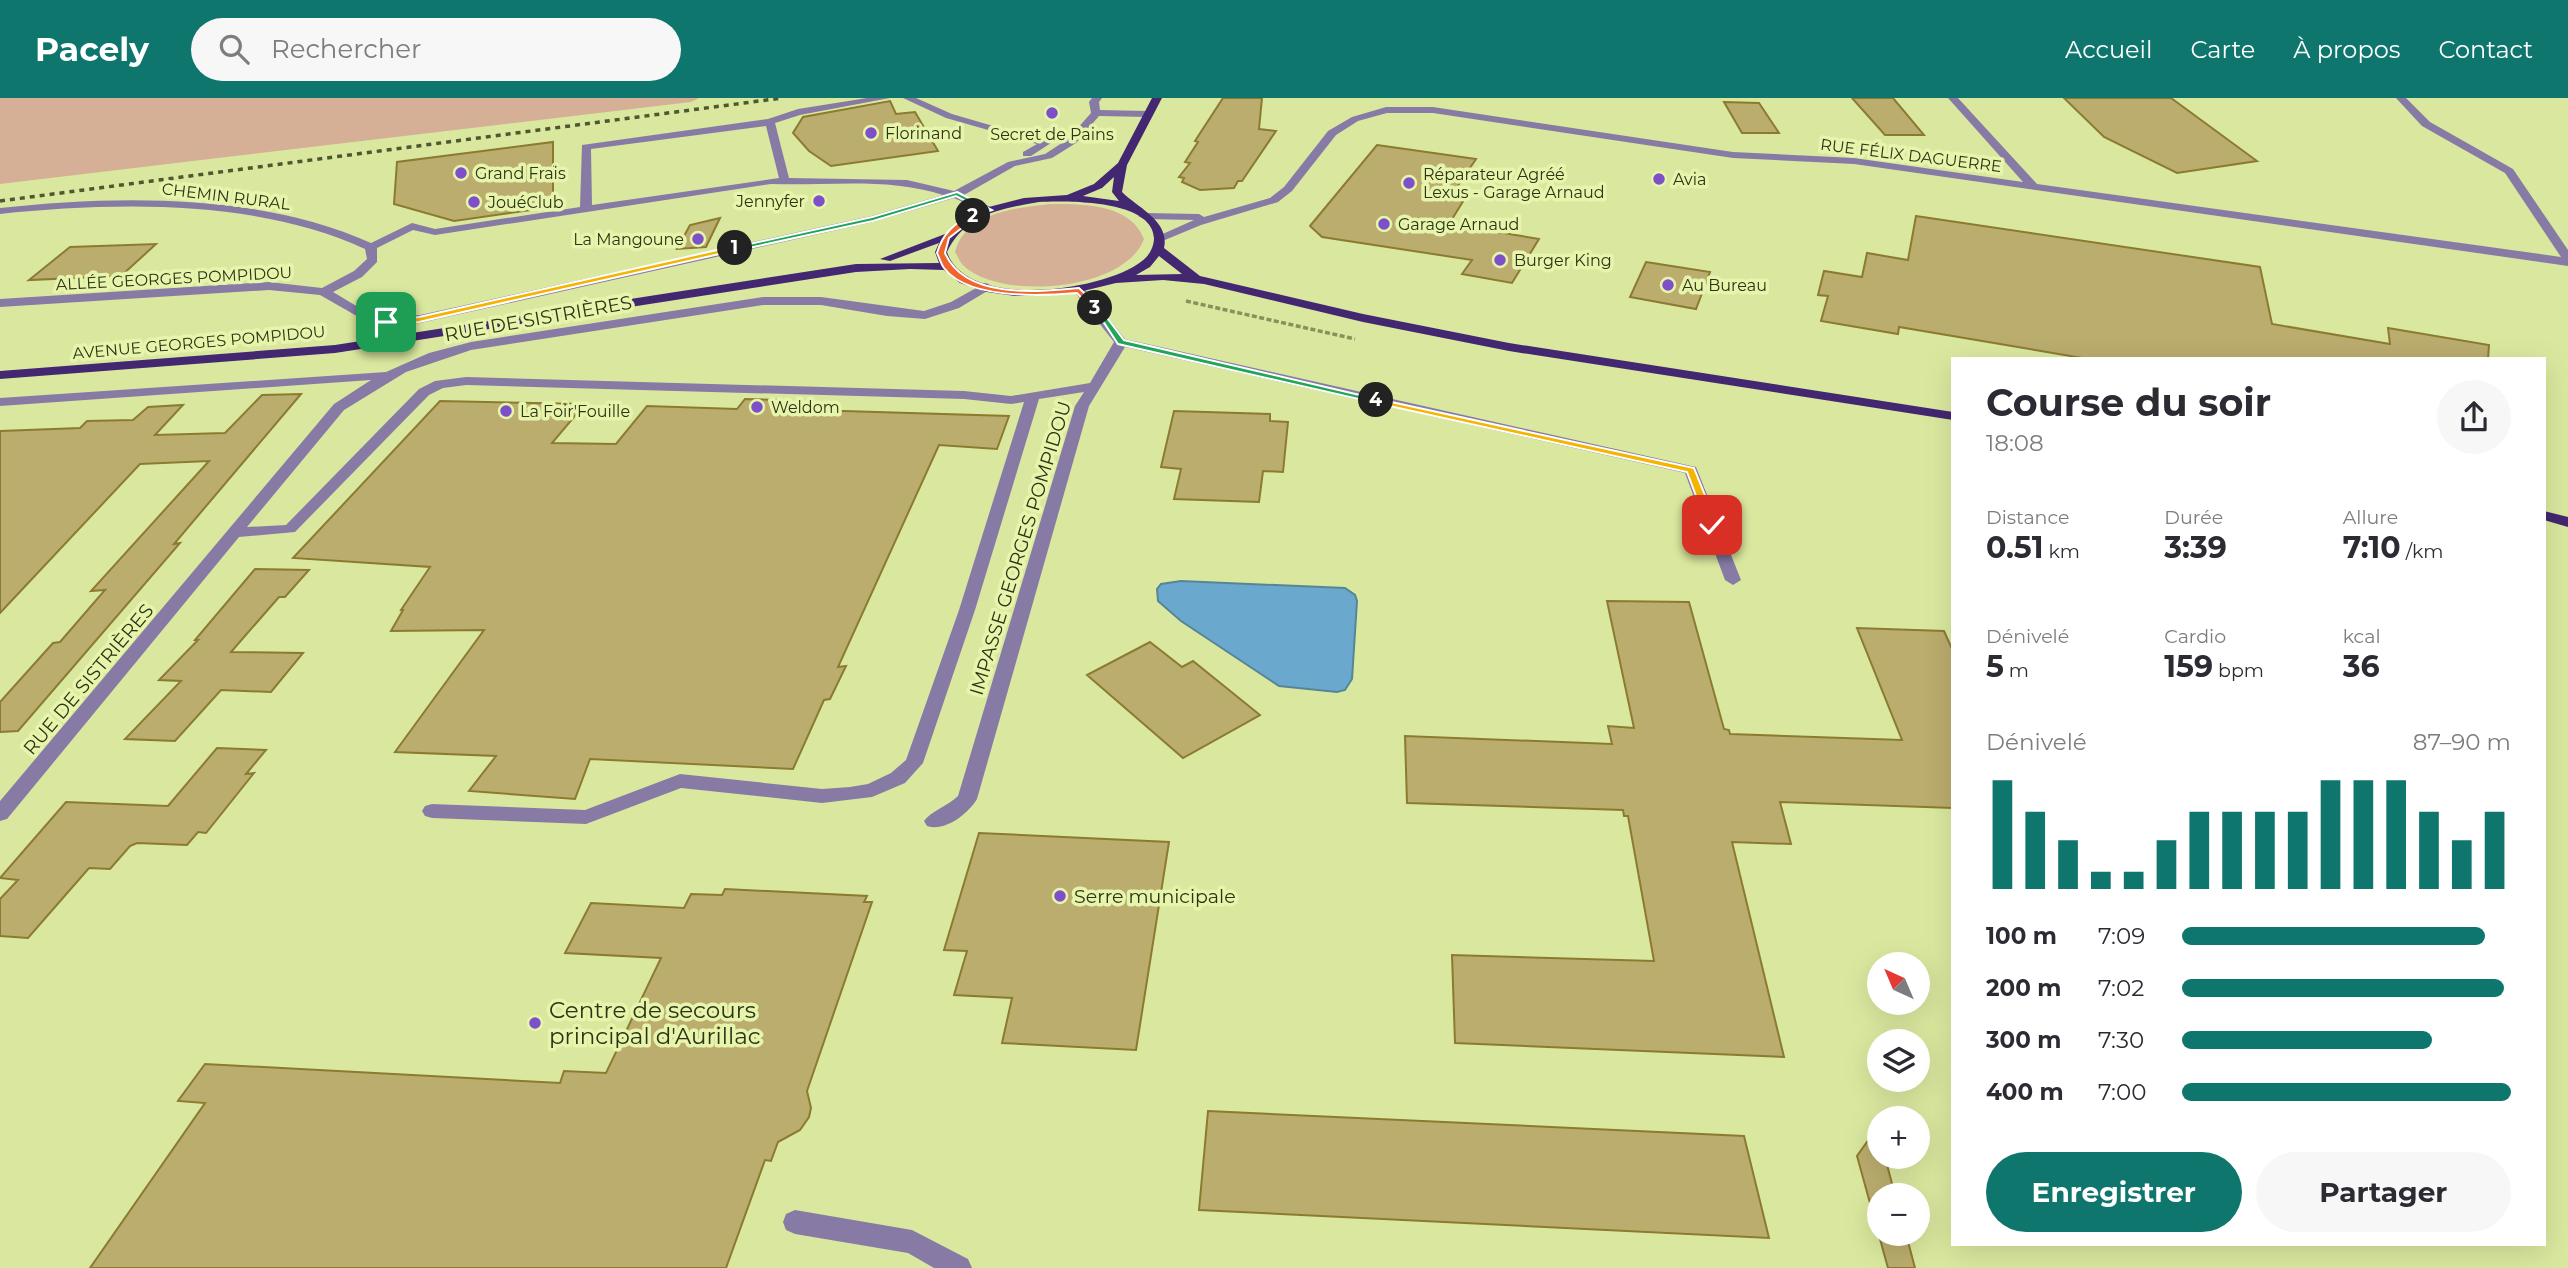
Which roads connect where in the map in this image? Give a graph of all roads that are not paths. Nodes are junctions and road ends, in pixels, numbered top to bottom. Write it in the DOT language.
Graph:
graph roads {
  1 [pos="885,98"];
  2 [pos="908,98"];
  3 [pos="1097,98"];
  4 [pos="1157,98"];
  5 [pos="1953,98"];
  6 [pos="2401,98"];
  7 [pos="1096,113"];
  8 [pos="1148,114"];
  9 [pos="770,122"];
  10 [pos="1012,164"];
  11 [pos="1122,165"];
  12 [pos="785,182"];
  13 [pos="2033,186"];
  14 [pos="957,194"];
  15 [pos="1066,198"];
  16 [pos="586,209"];
  17 [pos="989,210"];
  18 [pos="1244,210"];
  19 [pos="0,211"];
  20 [pos="1139,213"];
  21 [pos="946,237"];
  22 [pos="1159,244"];
  23 [pos="371,247"];
  24 [pos="2568,260"];
  25 [pos="947,267"];
  26 [pos="856,268"];
  27 [pos="1117,280"];
  28 [pos="1204,280"];
  29 [pos="985,287"];
  30 [pos="1079,290"];
  31 [pos="324,292"];
  32 [pos="0,303"];
  33 [pos="1121,342"];
  34 [pos="388,374"];
  35 [pos="0,375"];
  36 [pos="1093,386"];
  37 [pos="1033,397"];
  38 [pos="0,402"];
  39 [pos="1951,416"];
  40 [pos="2546,516"];
  41 [pos="2568,522"];
  42 [pos="234,533"];
  43 [pos="1733,580"];
  44 [pos="432,811"];
  45 [pos="0,814"];
  46 [pos="934,821"];
  47 [pos="795,1222"];
  48 [pos="959,1268"];
  1 -- 9 [label="street"];
  2 -- 10 [label="street"];
  3 -- 7 [label="street"];
  4 -- 8 [label="main road"];
  5 -- 13 [label="street"];
  6 -- 24 [label="street"];
  7 -- 8 [label="street"];
  7 -- 10 [label="street"];
  8 -- 11 [label="main road"];
  9 -- 12 [label="street"];
  9 -- 16 [label="street"];
  10 -- 14 [label="street, ALLÉE GEORGES POMPIDOU"];
  11 -- 15 [label="main road"];
  11 -- 20 [label="main road"];
  12 -- 14 [label="street"];
  12 -- 16 [label="street"];
  13 -- 18 [label="street, RUE FÉLIX DAGUERRE"];
  13 -- 24 [label="street, RUE FÉLIX DAGUERRE"];
  14 -- 17 [label="street"];
  14 -- 31 [label="street, ALLÉE GEORGES POMPIDOU"];
  15 -- 17 [label="main road"];
  15 -- 20 [label="main road"];
  16 -- 23 [label="street"];
  17 -- 21 [label="main road"];
  18 -- 20 [label="street, RUE FÉLIX DAGUERRE"];
  18 -- 22 [label="street, RUE FÉLIX DAGUERRE"];
  19 -- 23 [label="street, CHEMIN RURAL"];
  20 -- 22 [label="main road"];
  21 -- 25 [label="main road"];
  21 -- 26 [label="main road"];
  22 -- 27 [label="main road"];
  22 -- 28 [label="main road"];
  23 -- 31 [label="street"];
  25 -- 26 [label="main road"];
  25 -- 29 [label="main road"];
  26 -- 35 [label="main road, AVENUE GEORGES POMPIDOU"];
  27 -- 28 [label="main road"];
  27 -- 30 [label="main road"];
  28 -- 39 [label="main road"];
  29 -- 30 [label="main road"];
  29 -- 34 [label="street, RUE DE SISTRIÈRES"];
  30 -- 33 [label="street"];
  31 -- 32 [label="street, ALLÉE GEORGES POMPIDOU"];
  33 -- 36 [label="street, IMPASSE GEORGES POMPIDOU"];
  33 -- 43 [label="street"];
  34 -- 38 [label="street"];
  34 -- 42 [label="street, RUE DE SISTRIÈRES"];
  36 -- 37 [label="street"];
  36 -- 46 [label="street, IMPASSE GEORGES POMPIDOU"];
  37 -- 42 [label="street"];
  37 -- 44 [label="street"];
  40 -- 41 [label="main road"];
  42 -- 45 [label="street, RUE DE SISTRIÈRES"];
  47 -- 48 [label="street"];
}
